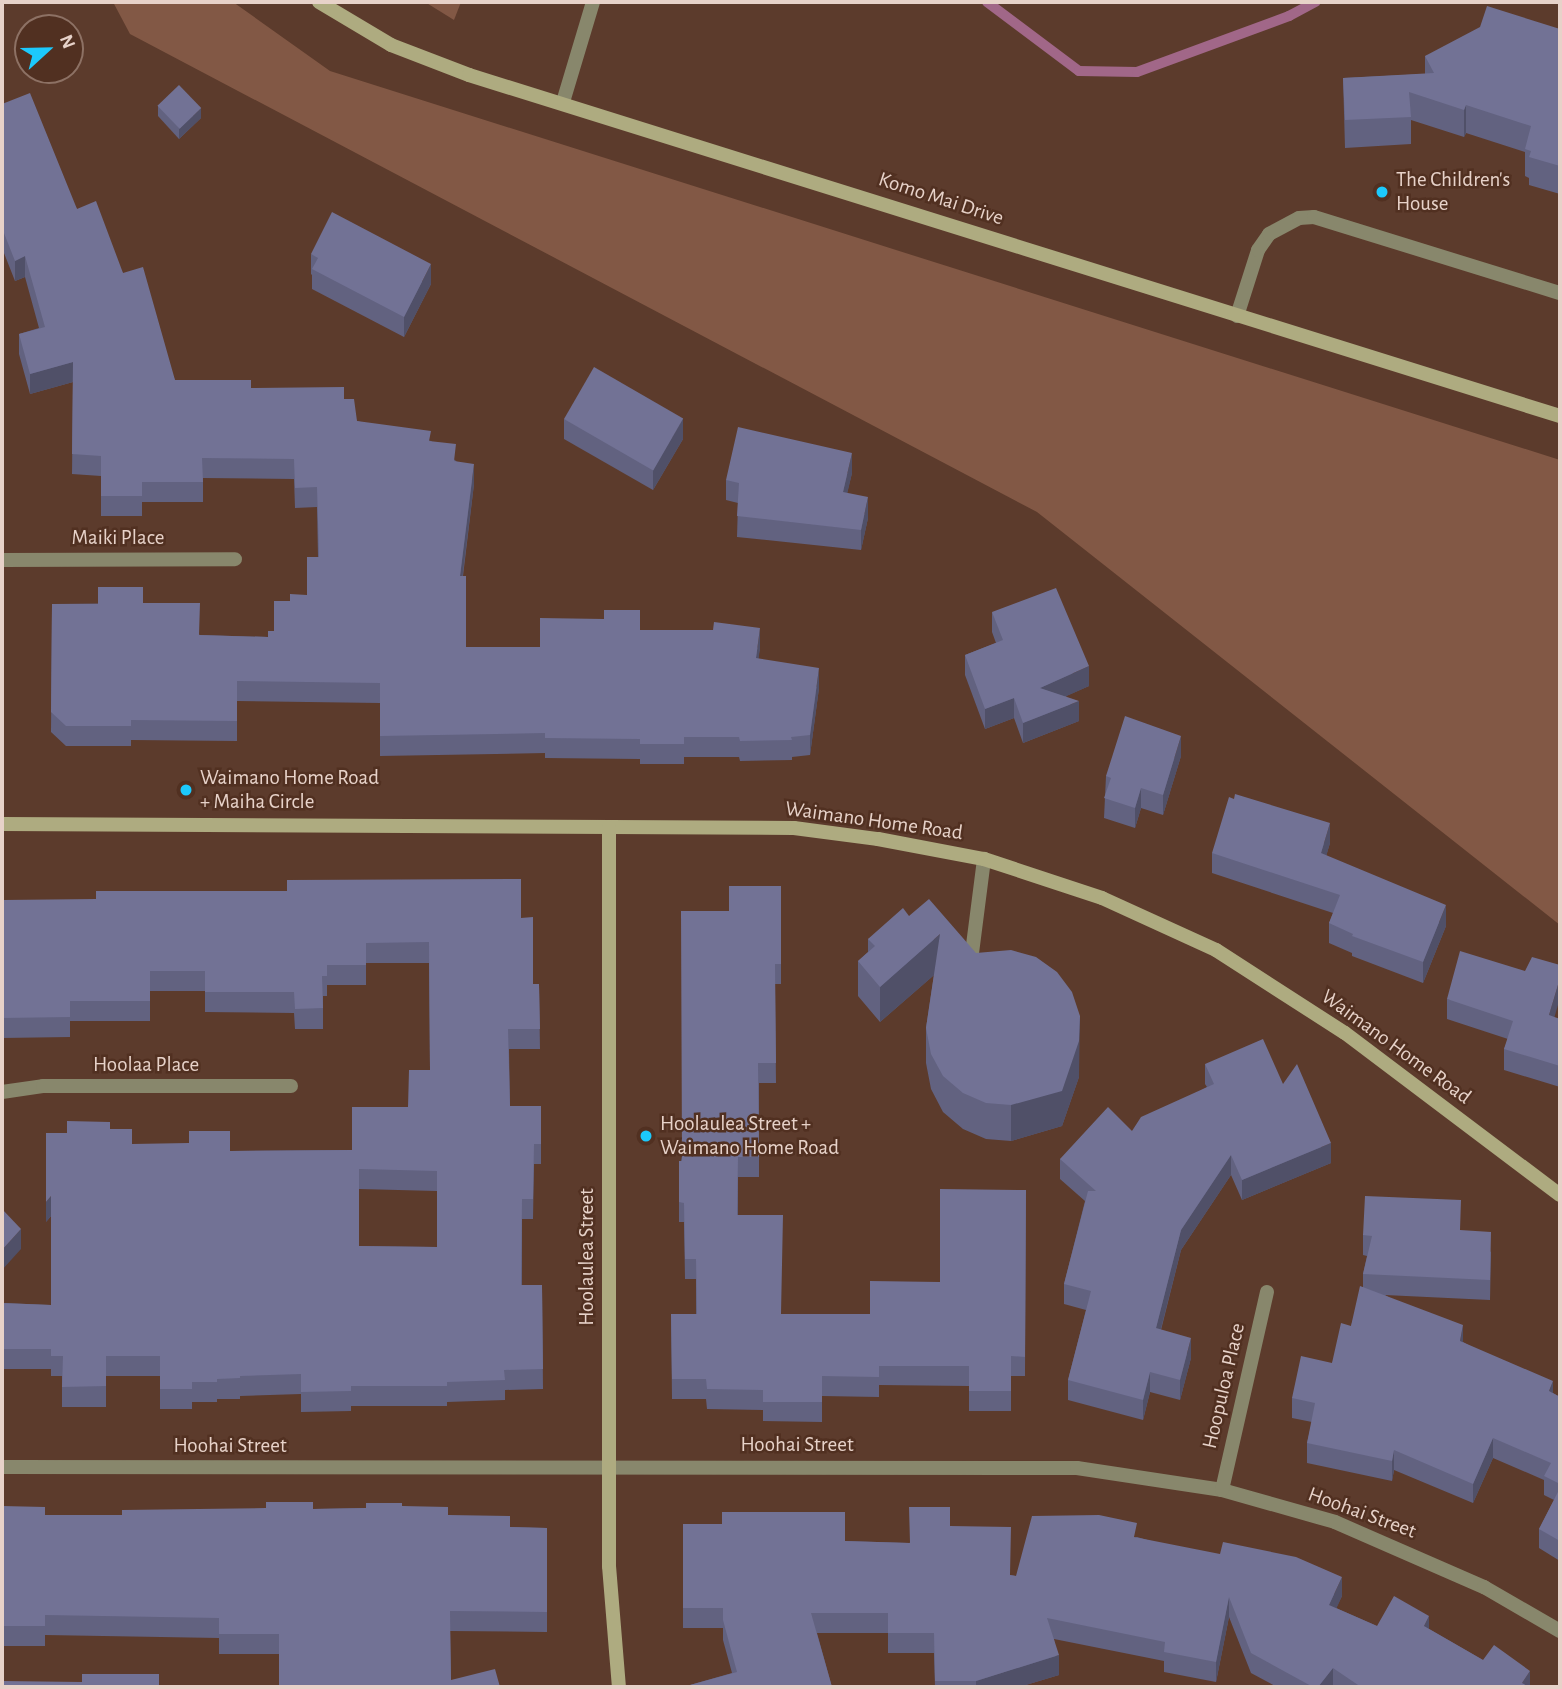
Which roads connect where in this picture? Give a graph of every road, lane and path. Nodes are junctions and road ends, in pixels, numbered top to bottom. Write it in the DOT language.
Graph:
graph roads {
  1 [pos="318,2"];
  2 [pos="593,2"];
  3 [pos="564,102"];
  4 [pos="1560,293"];
  5 [pos="1237,317"];
  6 [pos="1560,416"];
  7 [pos="235,559"];
  8 [pos="2,560"];
  9 [pos="2,824"];
  10 [pos="609,827"];
  11 [pos="984,859"];
  12 [pos="972,953"];
  13 [pos="290,1086"];
  14 [pos="2,1092"];
  15 [pos="1560,1195"];
  16 [pos="1267,1292"];
  17 [pos="2,1467"];
  18 [pos="608,1467"];
  19 [pos="1222,1490"];
  20 [pos="1560,1631"];
  21 [pos="619,1687"];
  1 -- 3 [label="street, Komo Mai Drive"];
  2 -- 3 [label="street"];
  3 -- 5 [label="street, Komo Mai Drive"];
  4 -- 5 [label="street"];
  5 -- 6 [label="street, Komo Mai Drive"];
  7 -- 8 [label="street, Maiki Place"];
  9 -- 10 [label="street, Waimano Home Road"];
  10 -- 11 [label="street, Waimano Home Road"];
  10 -- 18 [label="street, Hoolaulea Street"];
  11 -- 12 [label="street"];
  11 -- 15 [label="street, Waimano Home Road"];
  13 -- 14 [label="street, Hoolaa Place"];
  16 -- 19 [label="street, Hoopuloa Place"];
  17 -- 18 [label="street, Hoohai Street"];
  18 -- 19 [label="street, Hoohai Street"];
  18 -- 21 [label="street, Hoolaulea Street"];
  19 -- 20 [label="street, Hoohai Street"];
}
